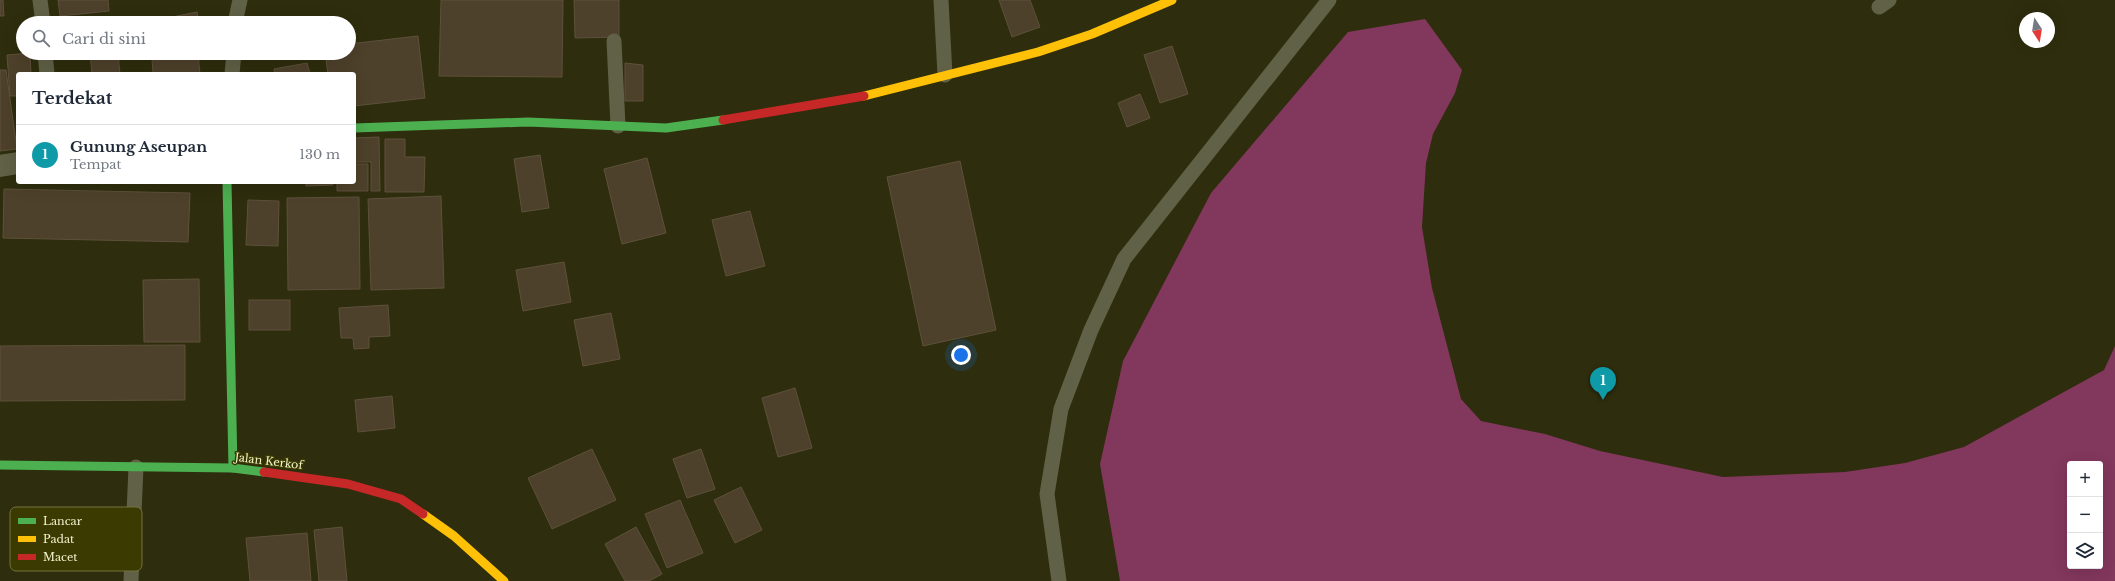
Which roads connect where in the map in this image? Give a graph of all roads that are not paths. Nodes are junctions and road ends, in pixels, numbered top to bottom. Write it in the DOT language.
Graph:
graph roads {
  1 [pos="40,0"];
  2 [pos="240,0"];
  3 [pos="941,0"];
  4 [pos="1172,0"];
  5 [pos="1329,0"];
  6 [pos="42,16"];
  7 [pos="237,16"];
  8 [pos="614,41"];
  9 [pos="46,60"];
  10 [pos="233,60"];
  11 [pos="47,72"];
  12 [pos="232,72"];
  13 [pos="945,75"];
  14 [pos="618,126"];
  15 [pos="356,128"];
  16 [pos="16,163"];
  17 [pos="0,166"];
  18 [pos="227,184"];
  19 [pos="0,465"];
  20 [pos="136,467"];
  21 [pos="232,468"];
  22 [pos="134,507"];
  23 [pos="131,571"];
  24 [pos="131,581"];
  25 [pos="504,581"];
  26 [pos="1059,581"];
  1 -- 6 [label="lane"];
  2 -- 7 [label="lane"];
  3 -- 13 [label="lane"];
  4 -- 13 [label="street"];
  5 -- 26 [label="lane"];
  8 -- 14 [label="lane"];
  9 -- 11 [label="lane"];
  10 -- 12 [label="lane"];
  13 -- 14 [label="street"];
  14 -- 15 [label="street"];
  16 -- 17 [label="street"];
  18 -- 21 [label="street"];
  19 -- 20 [label="street, Jalan Kerkof"];
  20 -- 21 [label="street, Jalan Kerkof"];
  20 -- 22 [label="lane"];
  21 -- 25 [label="street, Jalan Kerkof"];
  23 -- 24 [label="lane"];
}
